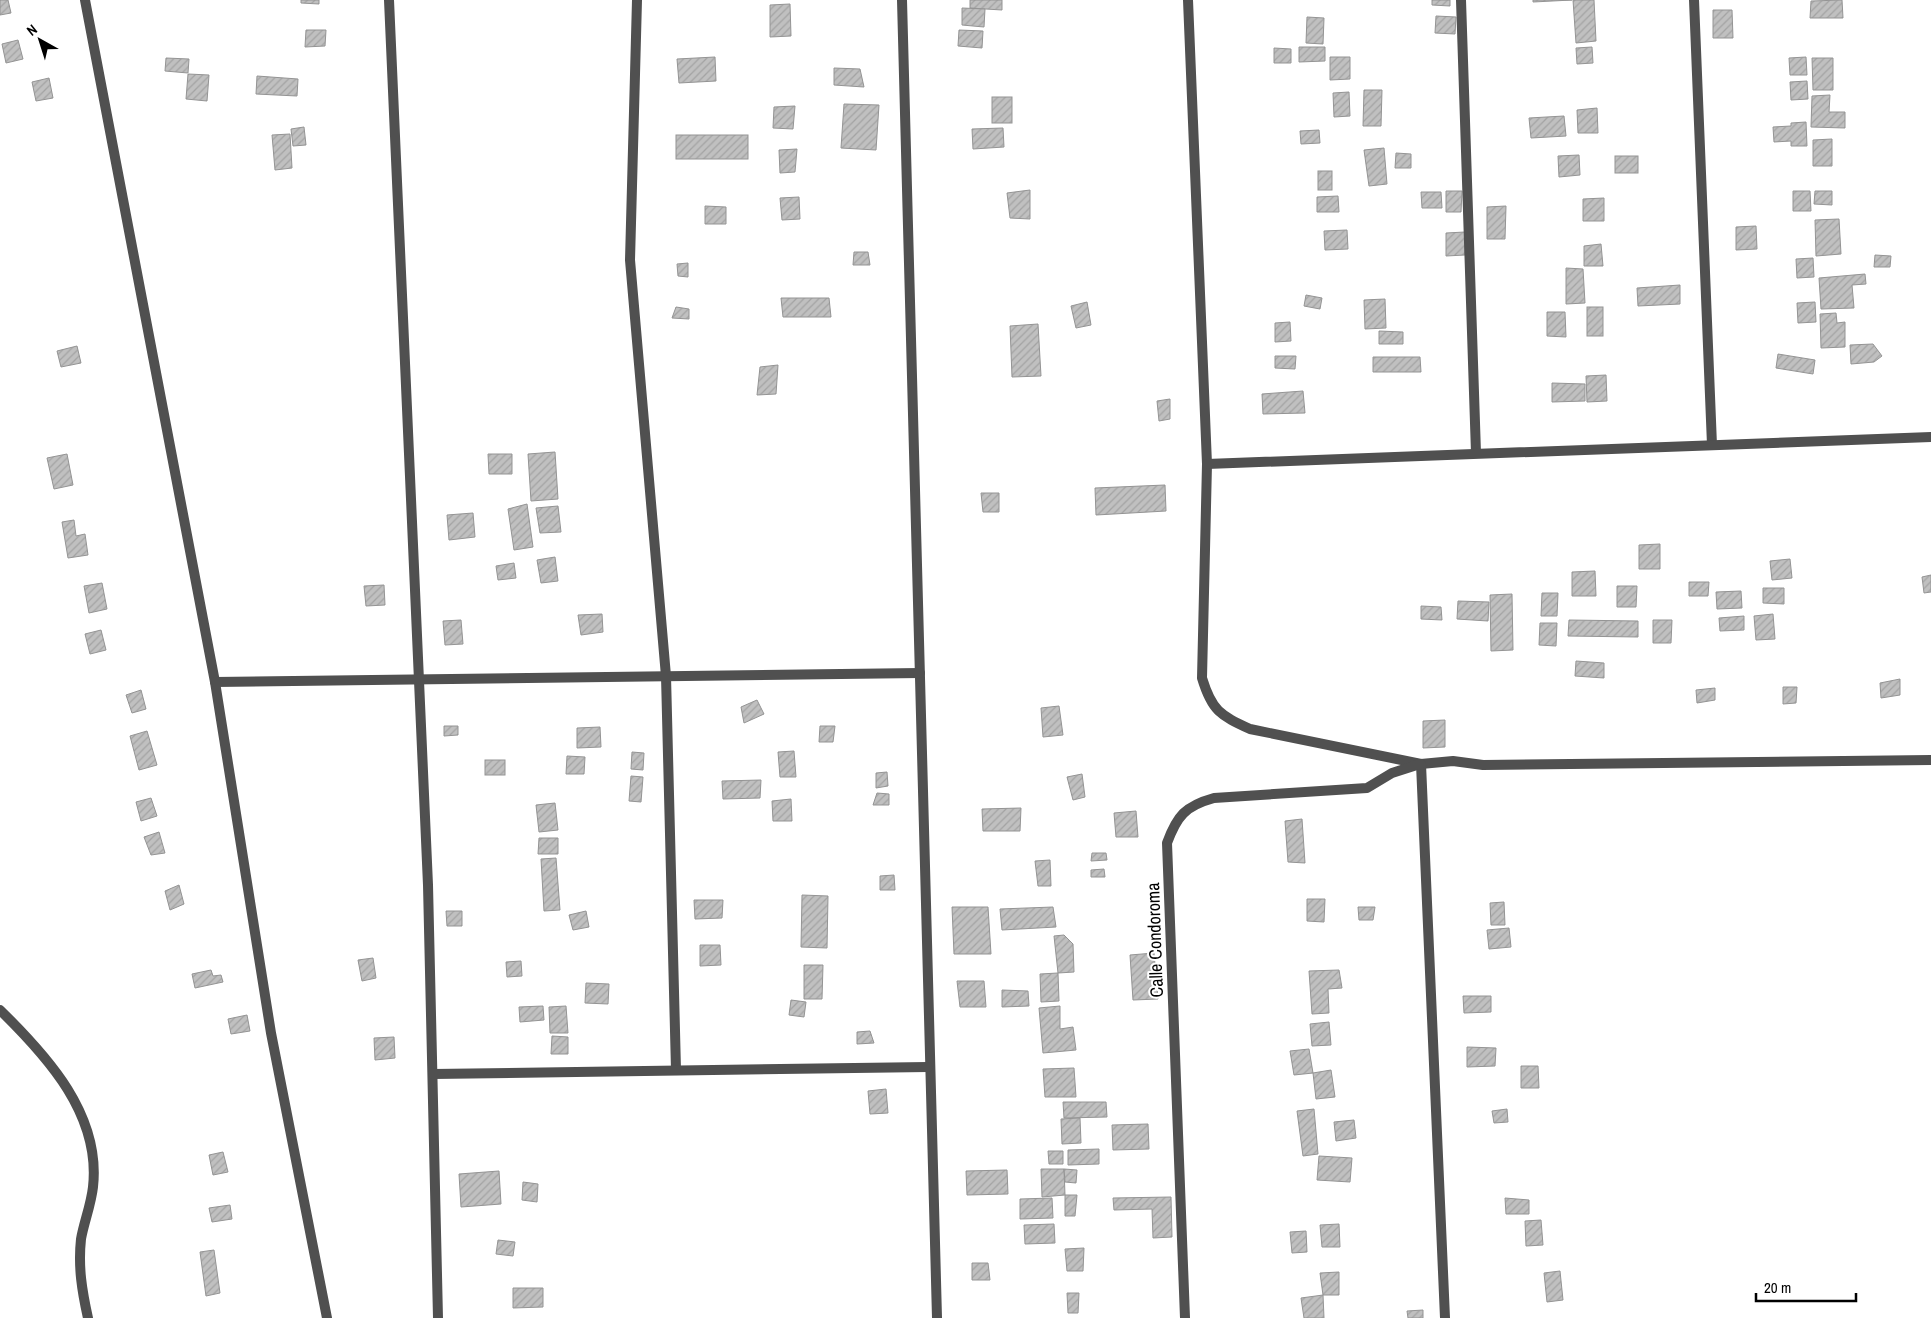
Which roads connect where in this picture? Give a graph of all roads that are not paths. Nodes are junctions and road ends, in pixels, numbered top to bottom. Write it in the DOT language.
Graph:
graph roads {
  1 [pos="85,0"];
  2 [pos="389,0"];
  3 [pos="637,0"];
  4 [pos="902,0"];
  5 [pos="1188,0"];
  6 [pos="1461,0"];
  7 [pos="1694,0"];
  8 [pos="1931,437"];
  9 [pos="1712,445"];
  10 [pos="1476,453"];
  11 [pos="1207,464"];
  12 [pos="920,673"];
  13 [pos="666,676"];
  14 [pos="419,680"];
  15 [pos="215,682"];
  16 [pos="1931,760"];
  17 [pos="1421,764"];
  18 [pos="0,1010"];
  19 [pos="928,1067"];
  20 [pos="676,1070"];
  21 [pos="433,1074"];
  22 [pos="88,1318"];
  23 [pos="326,1318"];
  24 [pos="438,1318"];
  25 [pos="936,1318"];
  26 [pos="1185,1318"];
  27 [pos="1445,1318"];
  1 -- 15 [label="street"];
  2 -- 14 [label="street"];
  3 -- 13 [label="street"];
  4 -- 12 [label="street"];
  5 -- 11 [label="street"];
  6 -- 10 [label="street"];
  7 -- 9 [label="street"];
  8 -- 9 [label="street"];
  9 -- 10 [label="street"];
  10 -- 11 [label="street"];
  11 -- 17 [label="street"];
  12 -- 13 [label="street"];
  12 -- 19 [label="street"];
  13 -- 14 [label="street"];
  13 -- 20 [label="street"];
  14 -- 15 [label="street"];
  14 -- 21 [label="street"];
  15 -- 23 [label="street"];
  16 -- 17 [label="street"];
  17 -- 26 [label="street, Calle Condoroma"];
  17 -- 27 [label="street"];
  18 -- 22 [label="street"];
  19 -- 20 [label="street"];
  19 -- 25 [label="street"];
  20 -- 21 [label="street"];
  21 -- 24 [label="street"];
}
